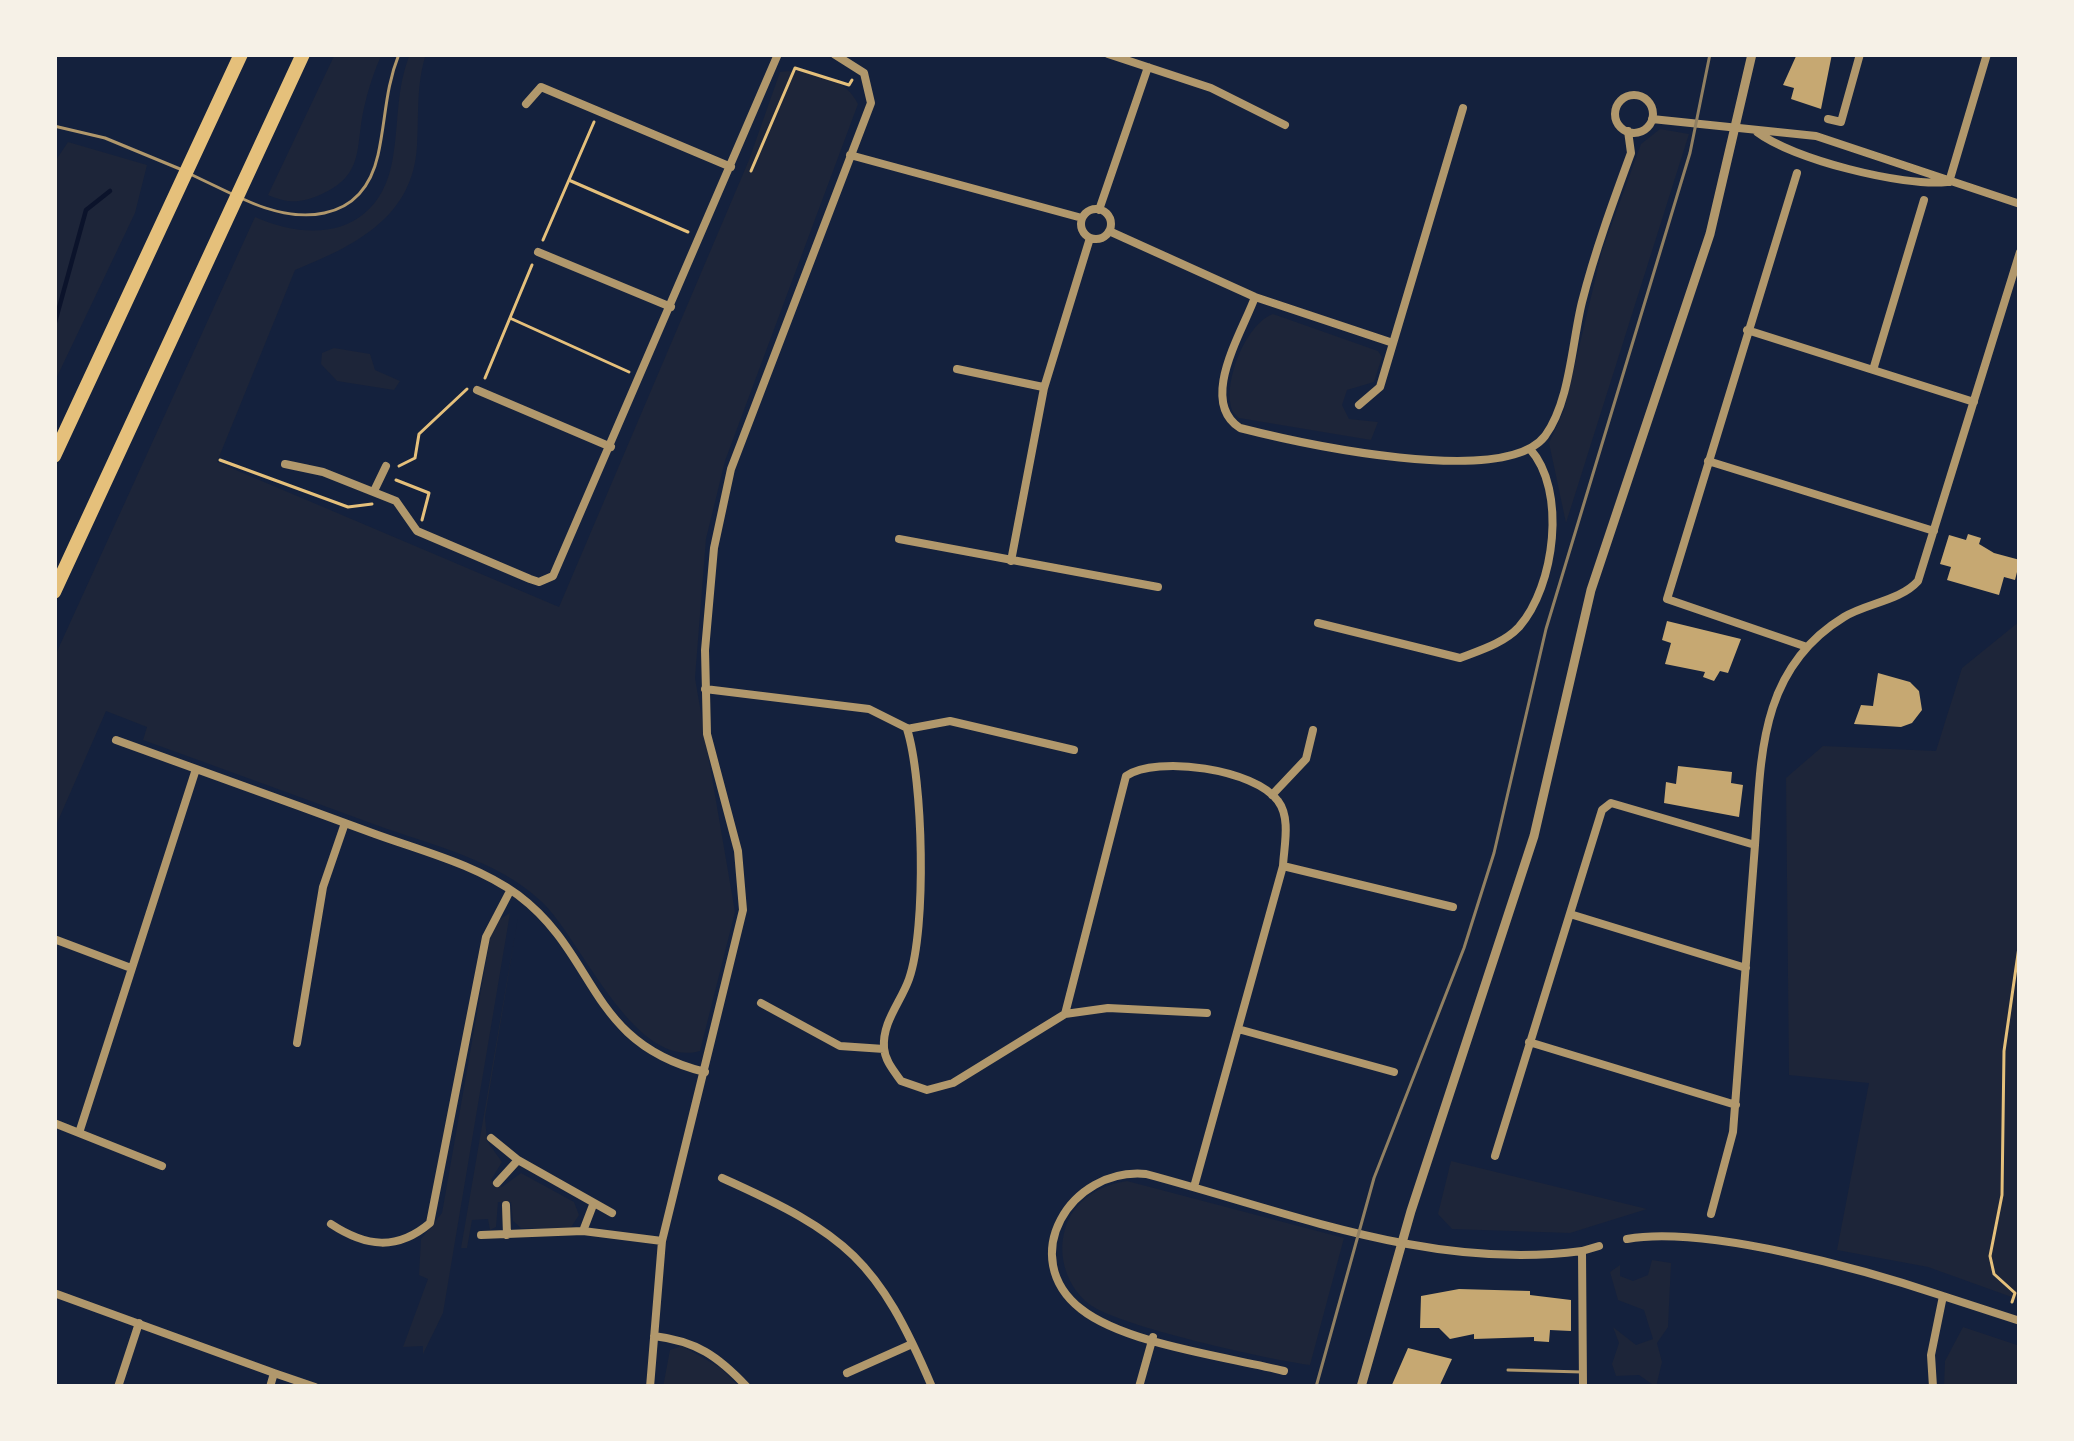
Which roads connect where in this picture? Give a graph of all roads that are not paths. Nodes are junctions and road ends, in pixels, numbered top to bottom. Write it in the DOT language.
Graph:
graph roads {
  1 [pos="241,54"];
  2 [pos="303,54"];
  3 [pos="399,54"];
  4 [pos="778,54"];
  5 [pos="834,54"];
  6 [pos="1108,54"];
  7 [pos="1752,54"];
  8 [pos="1860,54"];
  9 [pos="1987,54"];
  10 [pos="1148,67"];
  11 [pos="526,104"];
  12 [pos="1463,108"];
  13 [pos="1652,118"];
  14 [pos="1828,119"];
  15 [pos="1285,125"];
  16 [pos="54,126"];
  17 [pos="1738,130"];
  18 [pos="1628,131"];
  19 [pos="1757,132"];
  20 [pos="850,155"];
  21 [pos="731,167"];
  22 [pos="1797,173"];
  23 [pos="1949,182"];
  24 [pos="1924,200"];
  25 [pos="2020,204"];
  26 [pos="1099,210"];
  27 [pos="1082,218"];
  28 [pos="1109,231"];
  29 [pos="1090,238"];
  30 [pos="538,252"];
  31 [pos="2020,252"];
  32 [pos="1255,297"];
  33 [pos="671,307"];
  34 [pos="1747,330"];
  35 [pos="1390,342"];
  36 [pos="957,369"];
  37 [pos="1873,370"];
  38 [pos="1044,388"];
  39 [pos="477,390"];
  40 [pos="1974,402"];
  41 [pos="1359,405"];
  42 [pos="611,447"];
  43 [pos="1530,449"];
  44 [pos="54,456"];
  45 [pos="1708,461"];
  46 [pos="285,464"];
  47 [pos="386,466"];
  48 [pos="374,491"];
  49 [pos="1934,531"];
  50 [pos="899,539"];
  51 [pos="1010,561"];
  52 [pos="1158,586"];
  53 [pos="54,592"];
  54 [pos="1318,623"];
  55 [pos="1807,646"];
  56 [pos="705,689"];
  57 [pos="907,729"];
  58 [pos="1313,730"];
  59 [pos="116,740"];
  60 [pos="1074,750"];
  61 [pos="196,769"];
  62 [pos="1272,795"];
  63 [pos="345,823"];
  64 [pos="1755,845"];
  65 [pos="1283,866"];
  66 [pos="510,891"];
  67 [pos="1453,907"];
  68 [pos="1569,914"];
  69 [pos="54,939"];
  70 [pos="131,968"];
  71 [pos="1746,968"];
  72 [pos="761,1004"];
  73 [pos="1207,1013"];
  74 [pos="1065,1014"];
  75 [pos="1238,1029"];
  76 [pos="298,1042"];
  77 [pos="1529,1042"];
  78 [pos="884,1049"];
  79 [pos="705,1072"];
  80 [pos="1394,1072"];
  81 [pos="1736,1105"];
  82 [pos="54,1124"];
  83 [pos="79,1133"];
  84 [pos="491,1138"];
  85 [pos="1495,1156"];
  86 [pos="518,1160"];
  87 [pos="161,1166"];
  88 [pos="722,1178"];
  89 [pos="497,1183"];
  90 [pos="1194,1187"];
  91 [pos="506,1205"];
  92 [pos="593,1205"];
  93 [pos="612,1213"];
  94 [pos="1711,1214"];
  95 [pos="331,1224"];
  96 [pos="583,1231"];
  97 [pos="507,1234"];
  98 [pos="481,1235"];
  99 [pos="1627,1239"];
  100 [pos="662,1241"];
  101 [pos="1403,1245"];
  102 [pos="1599,1246"];
  103 [pos="1582,1251"];
  104 [pos="54,1293"];
  105 [pos="1943,1296"];
  106 [pos="2020,1321"];
  107 [pos="139,1323"];
  108 [pos="654,1336"];
  109 [pos="1153,1337"];
  110 [pos="912,1344"];
  111 [pos="1508,1370"];
  112 [pos="1284,1371"];
  113 [pos="1584,1372"];
  114 [pos="274,1373"];
  115 [pos="847,1373"];
  116 [pos="118,1387"];
  117 [pos="270,1387"];
  118 [pos="315,1387"];
  119 [pos="650,1387"];
  120 [pos="747,1387"];
  121 [pos="932,1387"];
  122 [pos="1139,1387"];
  123 [pos="1361,1387"];
  124 [pos="1583,1387"];
  125 [pos="1933,1387"];
  1 -- 44 [label="highway"];
  2 -- 53 [label="highway"];
  3 -- 16 [label="lane"];
  4 -- 21 [label="street"];
  5 -- 20 [label="street"];
  6 -- 10 [label="street"];
  7 -- 17 [label="street"];
  8 -- 14 [label="street"];
  9 -- 23 [label="street"];
  10 -- 15 [label="street"];
  10 -- 26 [label="street"];
  11 -- 21 [label="street"];
  12 -- 35 [label="street"];
  13 -- 17 [label="street"];
  13 -- 18 [label="street"];
  13 -- 18 [label="street"];
  17 -- 19 [label="street"];
  17 -- 101 [label="street"];
  18 -- 43 [label="street"];
  19 -- 23 [label="street"];
  19 -- 23 [label="street"];
  20 -- 27 [label="street"];
  20 -- 56 [label="street"];
  21 -- 33 [label="street"];
  22 -- 34 [label="street"];
  23 -- 25 [label="street"];
  24 -- 37 [label="street"];
  26 -- 27 [label="street"];
  26 -- 28 [label="street"];
  27 -- 29 [label="street"];
  28 -- 29 [label="street"];
  28 -- 32 [label="street"];
  29 -- 38 [label="street"];
  30 -- 33 [label="street"];
  31 -- 40 [label="street"];
  32 -- 35 [label="street"];
  32 -- 43 [label="street"];
  33 -- 42 [label="street"];
  34 -- 37 [label="street"];
  34 -- 45 [label="street"];
  35 -- 41 [label="street"];
  36 -- 38 [label="street"];
  37 -- 40 [label="street"];
  38 -- 51 [label="street"];
  39 -- 42 [label="street"];
  40 -- 49 [label="street"];
  42 -- 48 [label="street"];
  43 -- 54 [label="street"];
  45 -- 49 [label="street"];
  45 -- 55 [label="street"];
  46 -- 48 [label="street"];
  47 -- 48 [label="street"];
  49 -- 55 [label="street"];
  50 -- 51 [label="street"];
  51 -- 52 [label="street"];
  55 -- 64 [label="street"];
  56 -- 57 [label="street"];
  56 -- 79 [label="street"];
  57 -- 60 [label="street"];
  57 -- 78 [label="street"];
  58 -- 62 [label="street"];
  59 -- 61 [label="street"];
  61 -- 63 [label="street"];
  61 -- 70 [label="street"];
  62 -- 65 [label="street"];
  62 -- 74 [label="street"];
  63 -- 66 [label="street"];
  63 -- 76 [label="street"];
  64 -- 68 [label="street"];
  64 -- 71 [label="street"];
  65 -- 67 [label="street"];
  65 -- 75 [label="street"];
  66 -- 79 [label="street"];
  66 -- 95 [label="street"];
  68 -- 71 [label="street"];
  68 -- 77 [label="street"];
  69 -- 70 [label="street"];
  70 -- 83 [label="street"];
  71 -- 81 [label="street"];
  72 -- 78 [label="street"];
  73 -- 74 [label="street"];
  74 -- 78 [label="street"];
  75 -- 80 [label="street"];
  75 -- 90 [label="street"];
  77 -- 81 [label="street"];
  77 -- 85 [label="street"];
  79 -- 100 [label="street"];
  81 -- 94 [label="street"];
  82 -- 83 [label="street"];
  83 -- 87 [label="street"];
  84 -- 86 [label="street"];
  86 -- 89 [label="street"];
  86 -- 92 [label="street"];
  88 -- 110 [label="street"];
  90 -- 101 [label="street"];
  90 -- 109 [label="street"];
  91 -- 97 [label="street"];
  92 -- 93 [label="street"];
  92 -- 96 [label="street"];
  96 -- 97 [label="street"];
  96 -- 100 [label="street"];
  97 -- 98 [label="street"];
  99 -- 105 [label="street"];
  100 -- 108 [label="street"];
  101 -- 103 [label="street"];
  101 -- 123 [label="street"];
  102 -- 103 [label="street"];
  103 -- 113 [label="street"];
  104 -- 107 [label="street"];
  105 -- 106 [label="street"];
  105 -- 125 [label="street"];
  107 -- 114 [label="street"];
  107 -- 116 [label="street"];
  108 -- 119 [label="street"];
  108 -- 120 [label="street"];
  109 -- 112 [label="street"];
  109 -- 122 [label="street"];
  110 -- 115 [label="street"];
  110 -- 121 [label="street"];
  111 -- 113 [label="lane"];
  113 -- 124 [label="street"];
  114 -- 117 [label="street"];
  114 -- 118 [label="street"];
}
